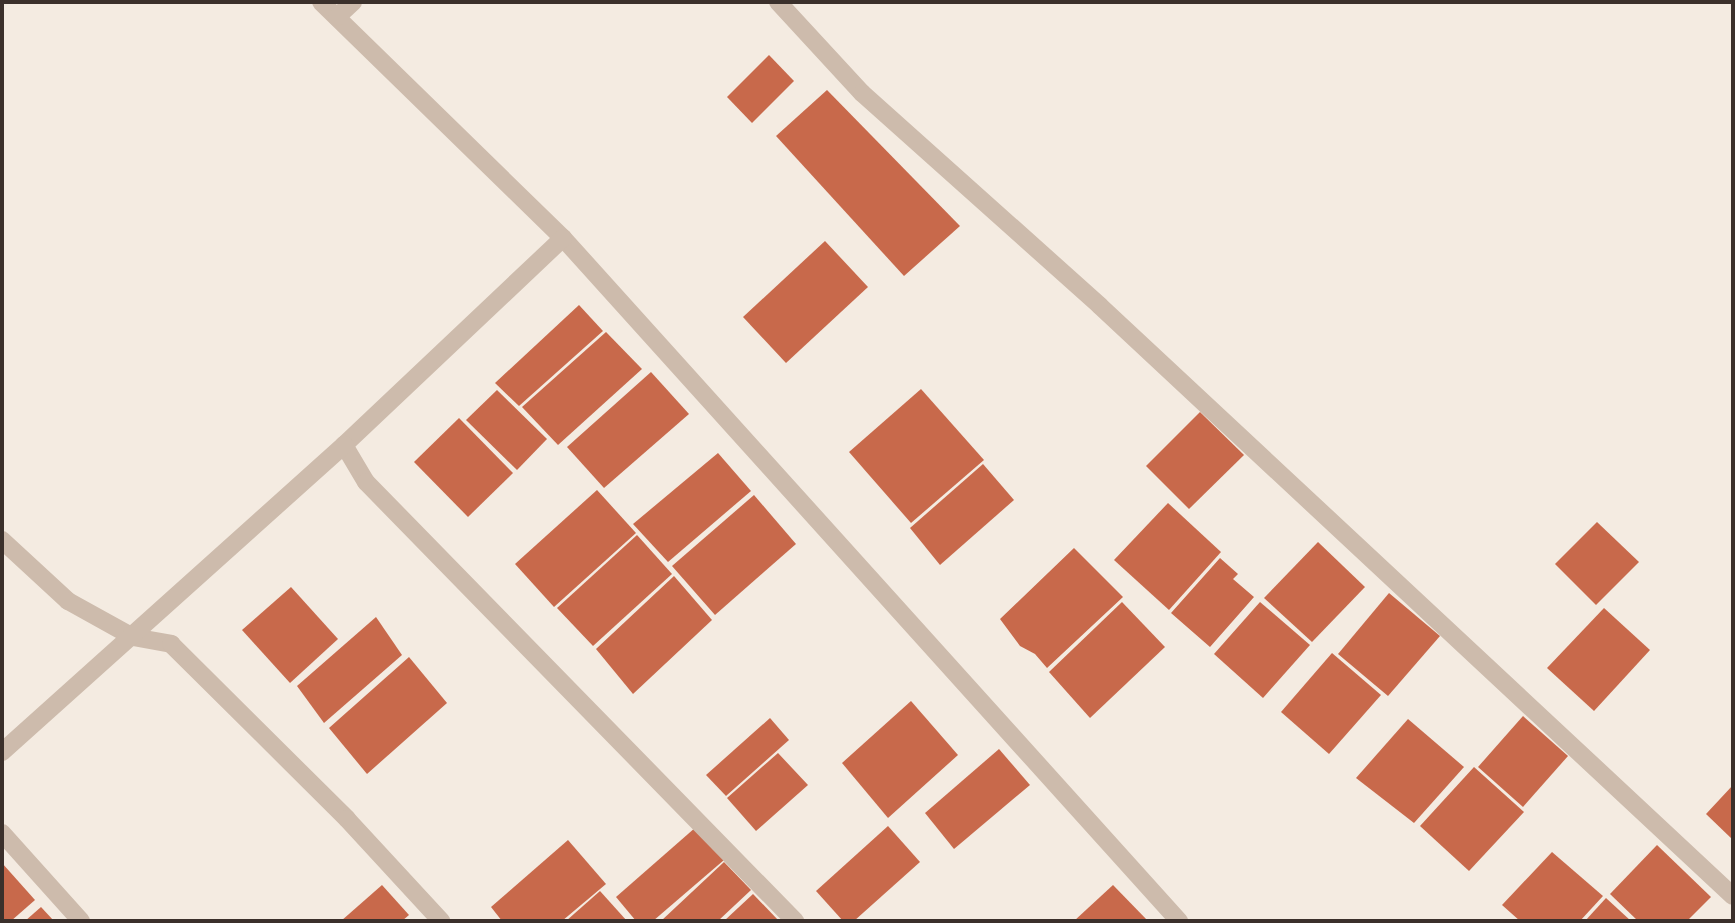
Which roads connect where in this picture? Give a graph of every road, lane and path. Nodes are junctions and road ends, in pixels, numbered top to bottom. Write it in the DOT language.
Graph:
graph roads {
  1 [pos="321,2"];
  2 [pos="353,2"];
  3 [pos="778,2"];
  4 [pos="337,17"];
  5 [pos="564,238"];
  6 [pos="344,445"];
  7 [pos="2,540"];
  8 [pos="133,637"];
  9 [pos="2,752"];
  10 [pos="2,833"];
  11 [pos="1733,896"];
  12 [pos="81,921"];
  13 [pos="440,921"];
  14 [pos="795,921"];
  15 [pos="1179,921"];
  1 -- 4 [label="street"];
  2 -- 4 [label="street"];
  3 -- 11 [label="street"];
  4 -- 5 [label="street"];
  5 -- 6 [label="street"];
  5 -- 15 [label="street"];
  6 -- 8 [label="street"];
  6 -- 14 [label="street"];
  7 -- 8 [label="street"];
  8 -- 9 [label="street"];
  8 -- 13 [label="street"];
  10 -- 12 [label="street"];
}
